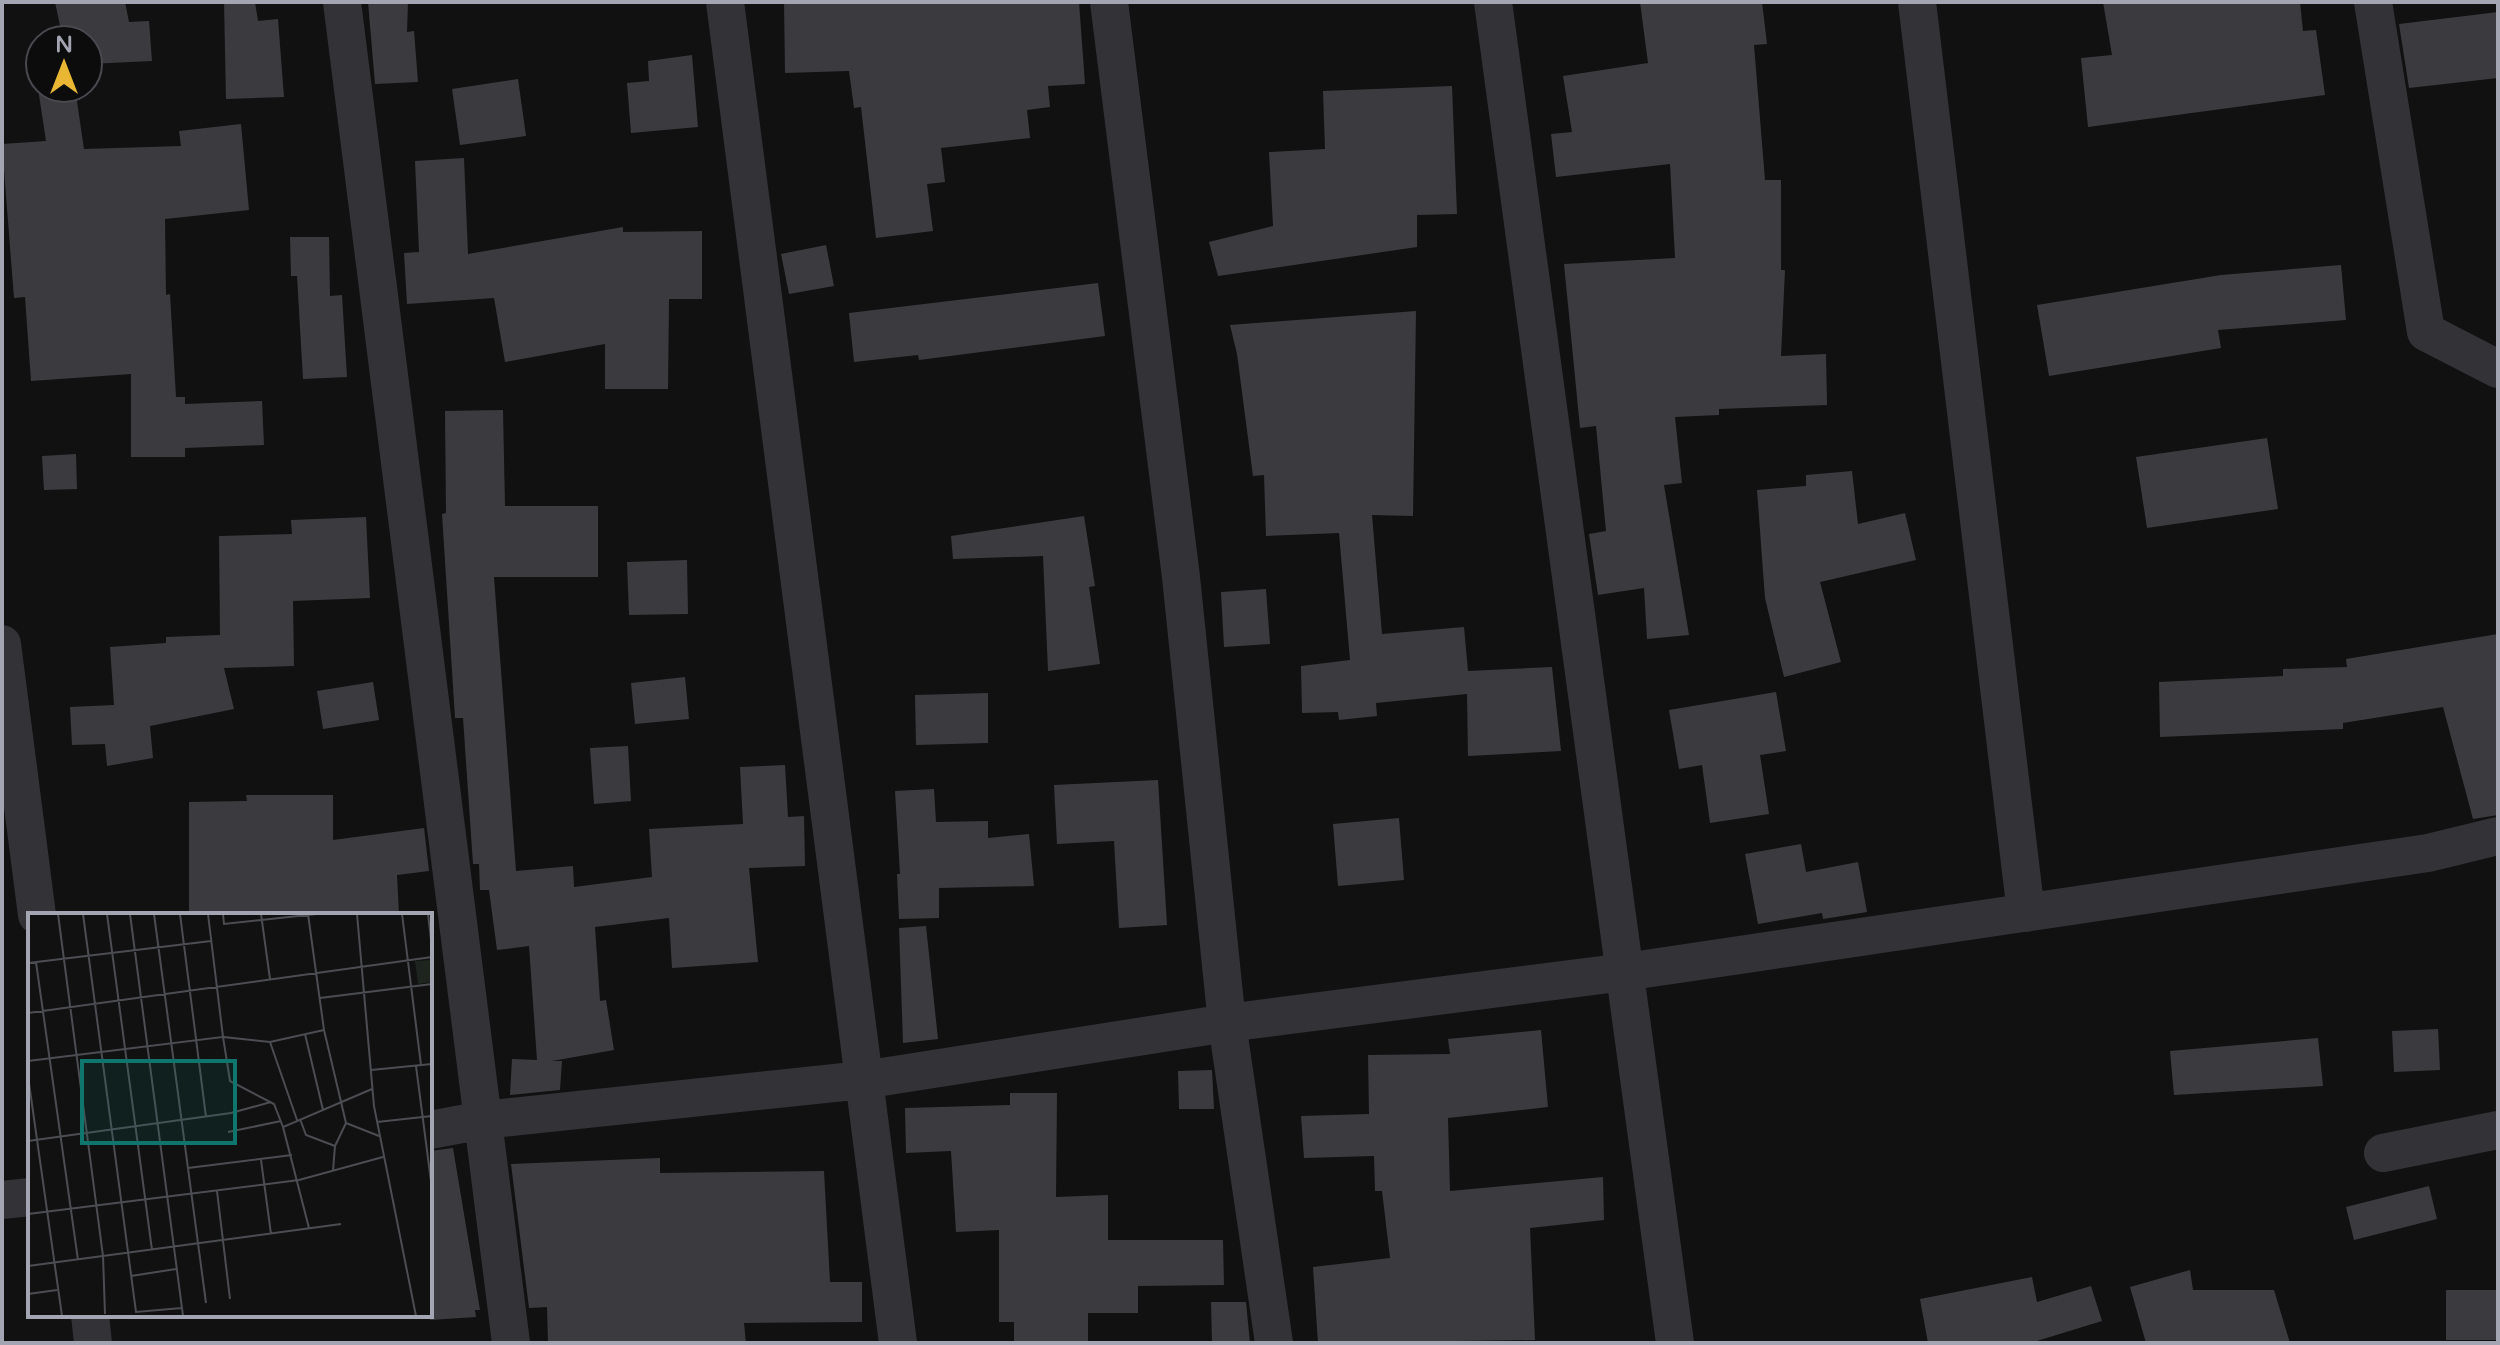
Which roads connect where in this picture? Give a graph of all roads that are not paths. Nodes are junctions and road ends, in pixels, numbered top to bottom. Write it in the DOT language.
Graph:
graph roads {
  1 [pos="342,2"];
  2 [pos="725,2"];
  3 [pos="1109,2"];
  4 [pos="1493,2"];
  5 [pos="1917,2"];
  6 [pos="2373,2"];
  7 [pos="2498,369"];
  8 [pos="2,644"];
  9 [pos="2498,836"];
  10 [pos="37,913"];
  11 [pos="2026,913"];
  12 [pos="1625,972"];
  13 [pos="1227,1023"];
  14 [pos="863,1080"];
  15 [pos="483,1120"];
  16 [pos="432,1130"];
  17 [pos="2498,1130"];
  18 [pos="2383,1153"];
  19 [pos="28,1197"];
  20 [pos="2,1200"];
  21 [pos="90,1317"];
  22 [pos="93,1343"];
  23 [pos="511,1343"];
  24 [pos="898,1343"];
  25 [pos="1274,1343"];
  26 [pos="1675,1343"];
  1 -- 15 [label="street"];
  2 -- 14 [label="street"];
  3 -- 13 [label="street"];
  4 -- 12 [label="street"];
  5 -- 11 [label="street"];
  6 -- 7 [label="street"];
  8 -- 10 [label="street"];
  9 -- 11 [label="street"];
  11 -- 12 [label="street"];
  12 -- 13 [label="street"];
  12 -- 26 [label="street"];
  13 -- 14 [label="street"];
  13 -- 25 [label="street"];
  14 -- 15 [label="street"];
  14 -- 24 [label="street"];
  15 -- 16 [label="street"];
  15 -- 23 [label="street"];
  17 -- 18 [label="street"];
  19 -- 20 [label="street"];
  21 -- 22 [label="street"];
}
